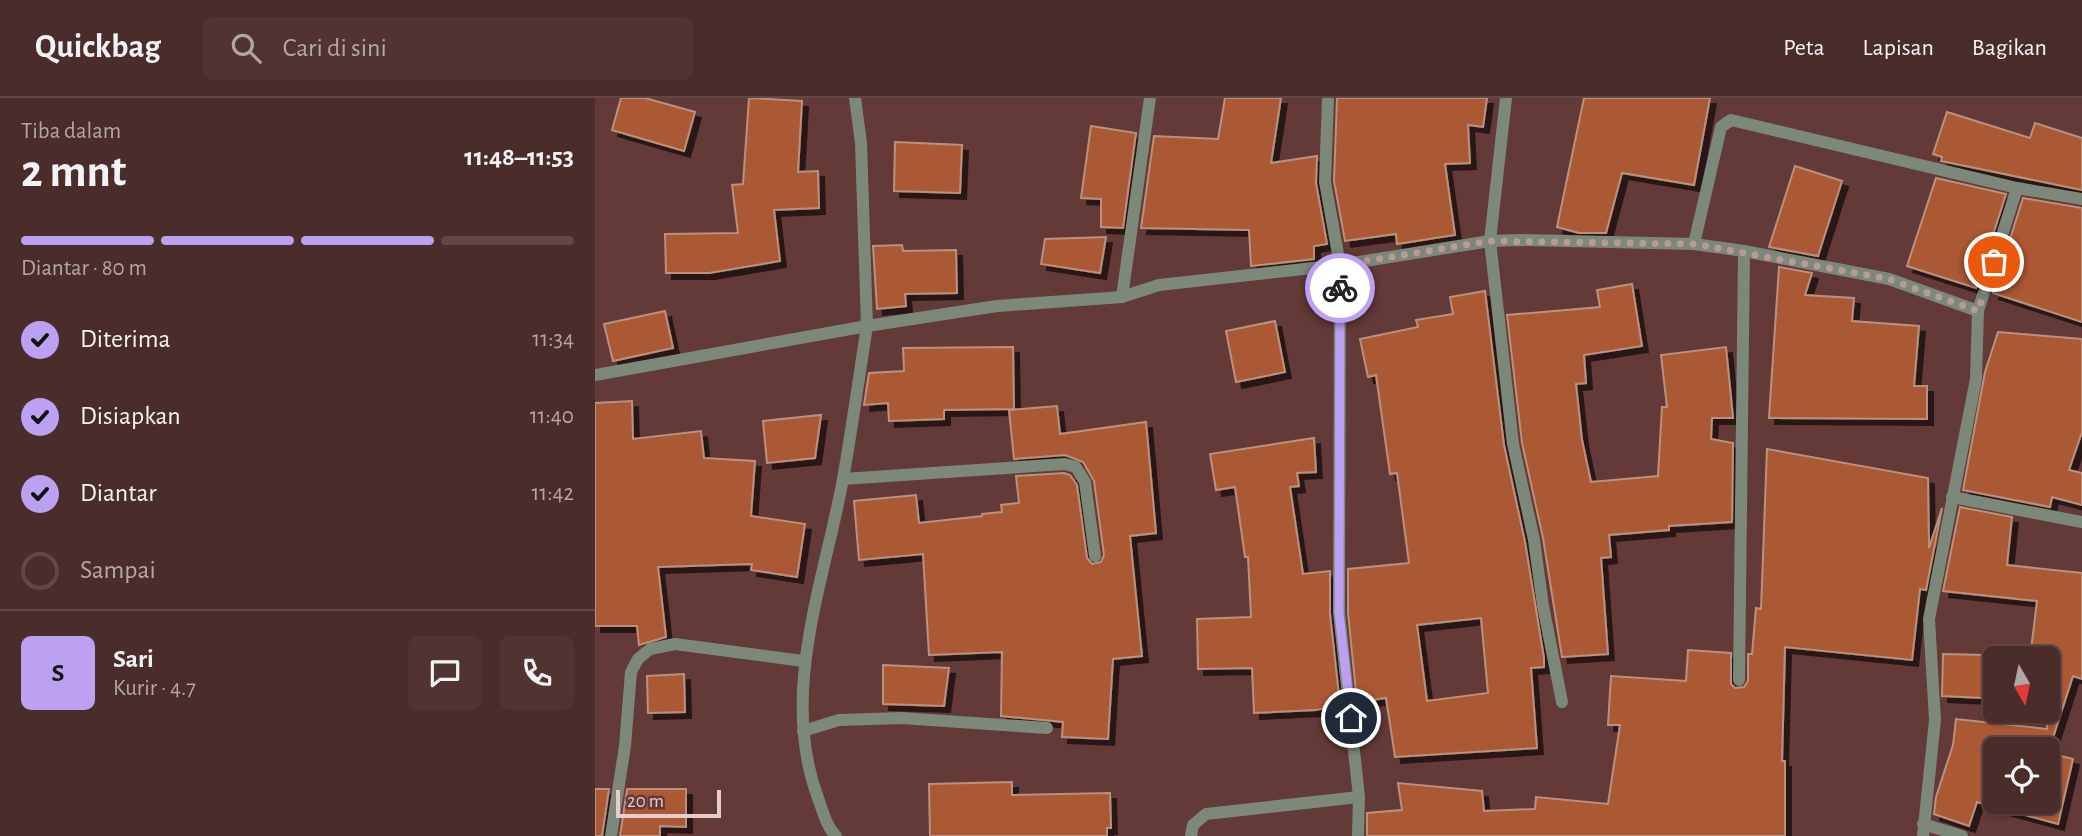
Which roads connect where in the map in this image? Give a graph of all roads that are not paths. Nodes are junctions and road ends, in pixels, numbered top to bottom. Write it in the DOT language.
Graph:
graph roads {
  1 [pos="855,98"];
  2 [pos="1150,98"];
  3 [pos="1328,98"];
  4 [pos="1506,98"];
  5 [pos="2017,188"];
  6 [pos="2082,200"];
  7 [pos="1490,241"];
  8 [pos="1694,244"];
  9 [pos="1744,251"];
  10 [pos="1340,265"];
  11 [pos="1122,296"];
  12 [pos="1978,311"];
  13 [pos="867,326"];
  14 [pos="595,375"];
  15 [pos="843,479"];
  16 [pos="1952,497"];
  17 [pos="2082,522"];
  18 [pos="1095,556"];
  19 [pos="803,661"];
  20 [pos="1739,680"];
  21 [pos="1562,702"];
  22 [pos="1047,728"];
  23 [pos="803,731"];
  24 [pos="1359,797"];
  25 [pos="1923,830"];
  26 [pos="611,836"];
  27 [pos="836,836"];
  28 [pos="1191,836"];
  29 [pos="1358,836"];
  30 [pos="1962,836"];
  1 -- 13 [label="street"];
  2 -- 11 [label="street"];
  3 -- 10 [label="street"];
  4 -- 7 [label="street"];
  5 -- 6 [label="street"];
  5 -- 8 [label="street"];
  5 -- 12 [label="street"];
  7 -- 8 [label="street"];
  7 -- 10 [label="street"];
  7 -- 21 [label="street"];
  8 -- 9 [label="street"];
  9 -- 12 [label="street"];
  9 -- 20 [label="street"];
  10 -- 11 [label="street"];
  10 -- 24 [label="street"];
  11 -- 13 [label="street"];
  12 -- 16 [label="street"];
  13 -- 14 [label="street"];
  13 -- 15 [label="street"];
  15 -- 18 [label="street"];
  15 -- 19 [label="street"];
  16 -- 17 [label="street"];
  16 -- 25 [label="street"];
  19 -- 23 [label="street"];
  19 -- 26 [label="street"];
  22 -- 23 [label="street"];
  23 -- 27 [label="street"];
  24 -- 28 [label="street"];
  24 -- 29 [label="street"];
  25 -- 30 [label="street"];
}
